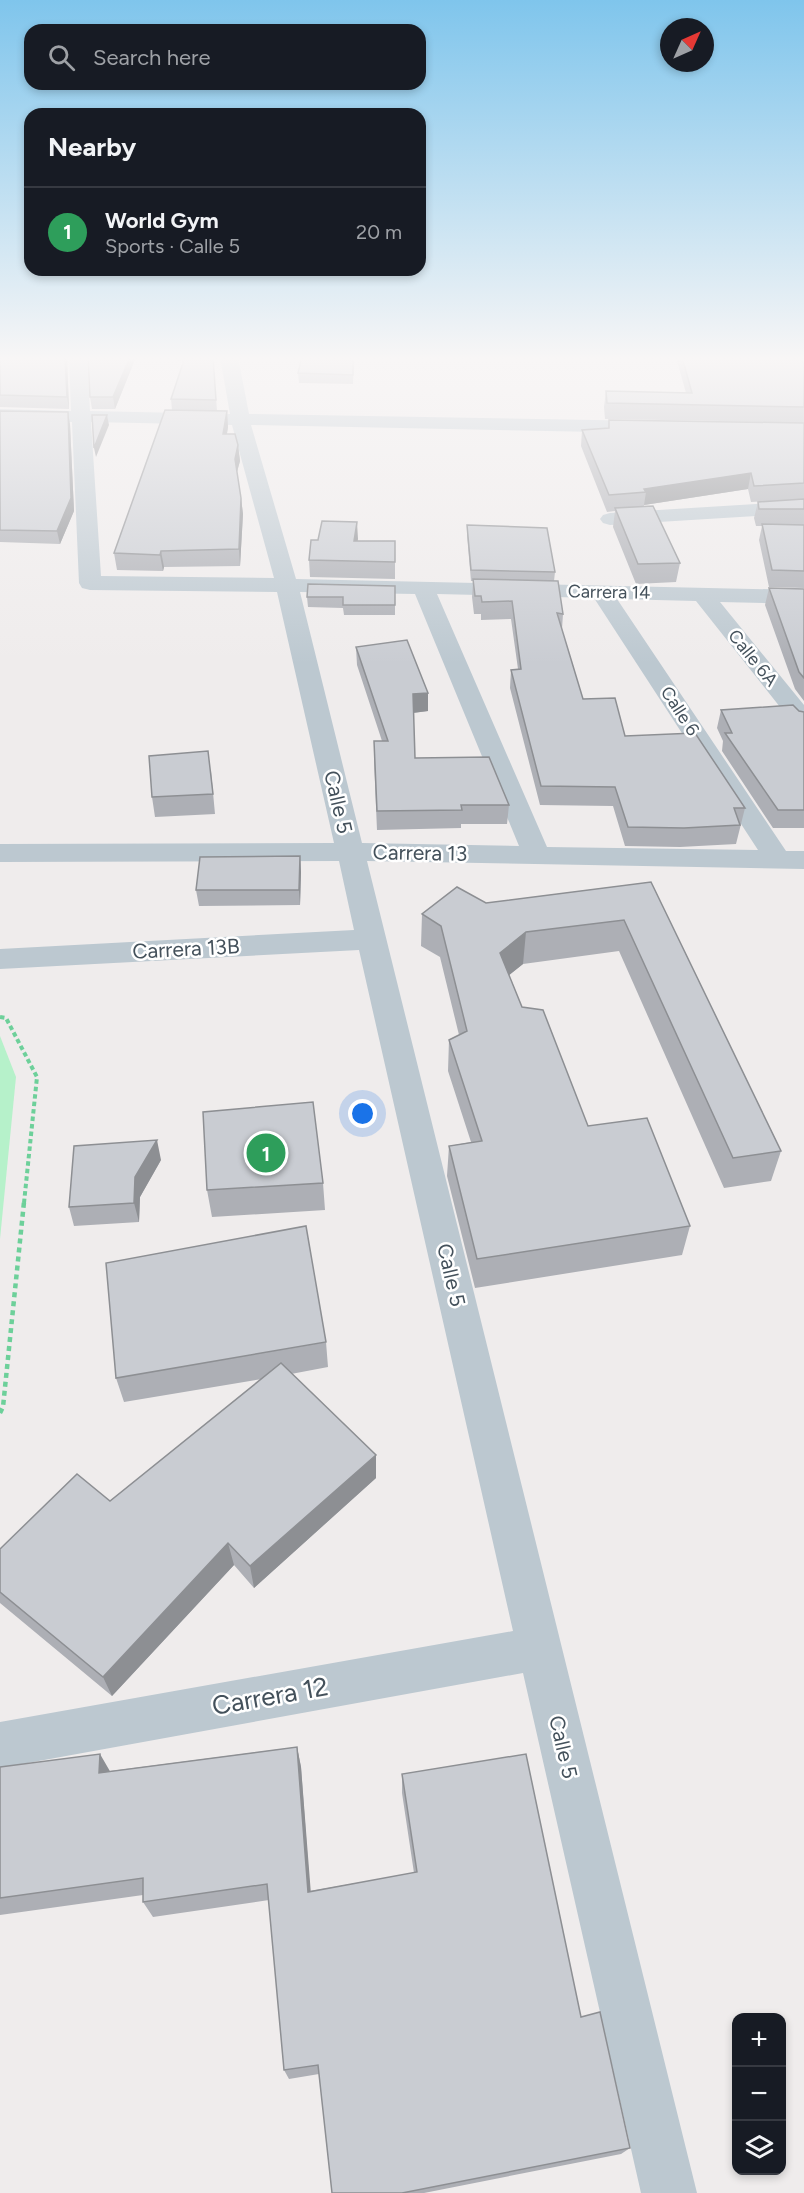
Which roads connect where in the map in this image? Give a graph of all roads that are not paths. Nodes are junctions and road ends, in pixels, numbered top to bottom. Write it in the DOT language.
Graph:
graph roads {
  1 [pos="83,459"];
  2 [pos="251,459"];
  3 [pos="804,507"];
  4 [pos="610,519"];
  5 [pos="287,585"];
  6 [pos="423,587"];
  7 [pos="601,592"];
  8 [pos="702,594"];
  9 [pos="804,597"];
  10 [pos="804,721"];
  11 [pos="350,852"];
  12 [pos="0,853"];
  13 [pos="537,855"];
  14 [pos="791,860"];
  15 [pos="371,939"];
  16 [pos="0,958"];
  17 [pos="540,1648"];
  18 [pos="0,1745"];
  19 [pos="669,2193"];
  1 -- 5 [label="street, Carrera 14"];
  2 -- 5 [label="street, Calle 5"];
  3 -- 4 [label="street"];
  5 -- 6 [label="street, Carrera 14"];
  5 -- 11 [label="street, Calle 5"];
  6 -- 7 [label="street, Carrera 14"];
  6 -- 13 [label="street"];
  7 -- 8 [label="street, Carrera 14"];
  7 -- 14 [label="street, Calle 6"];
  8 -- 9 [label="street, Carrera 14"];
  8 -- 10 [label="street, Calle 6A"];
  11 -- 12 [label="street, Carrera 13"];
  11 -- 13 [label="street, Carrera 13"];
  11 -- 15 [label="street, Calle 5"];
  13 -- 14 [label="street, Carrera 13"];
  15 -- 16 [label="street, Carrera 13B"];
  15 -- 17 [label="street, Calle 5"];
  17 -- 18 [label="street, Carrera 12"];
  17 -- 19 [label="street, Calle 5"];
}
